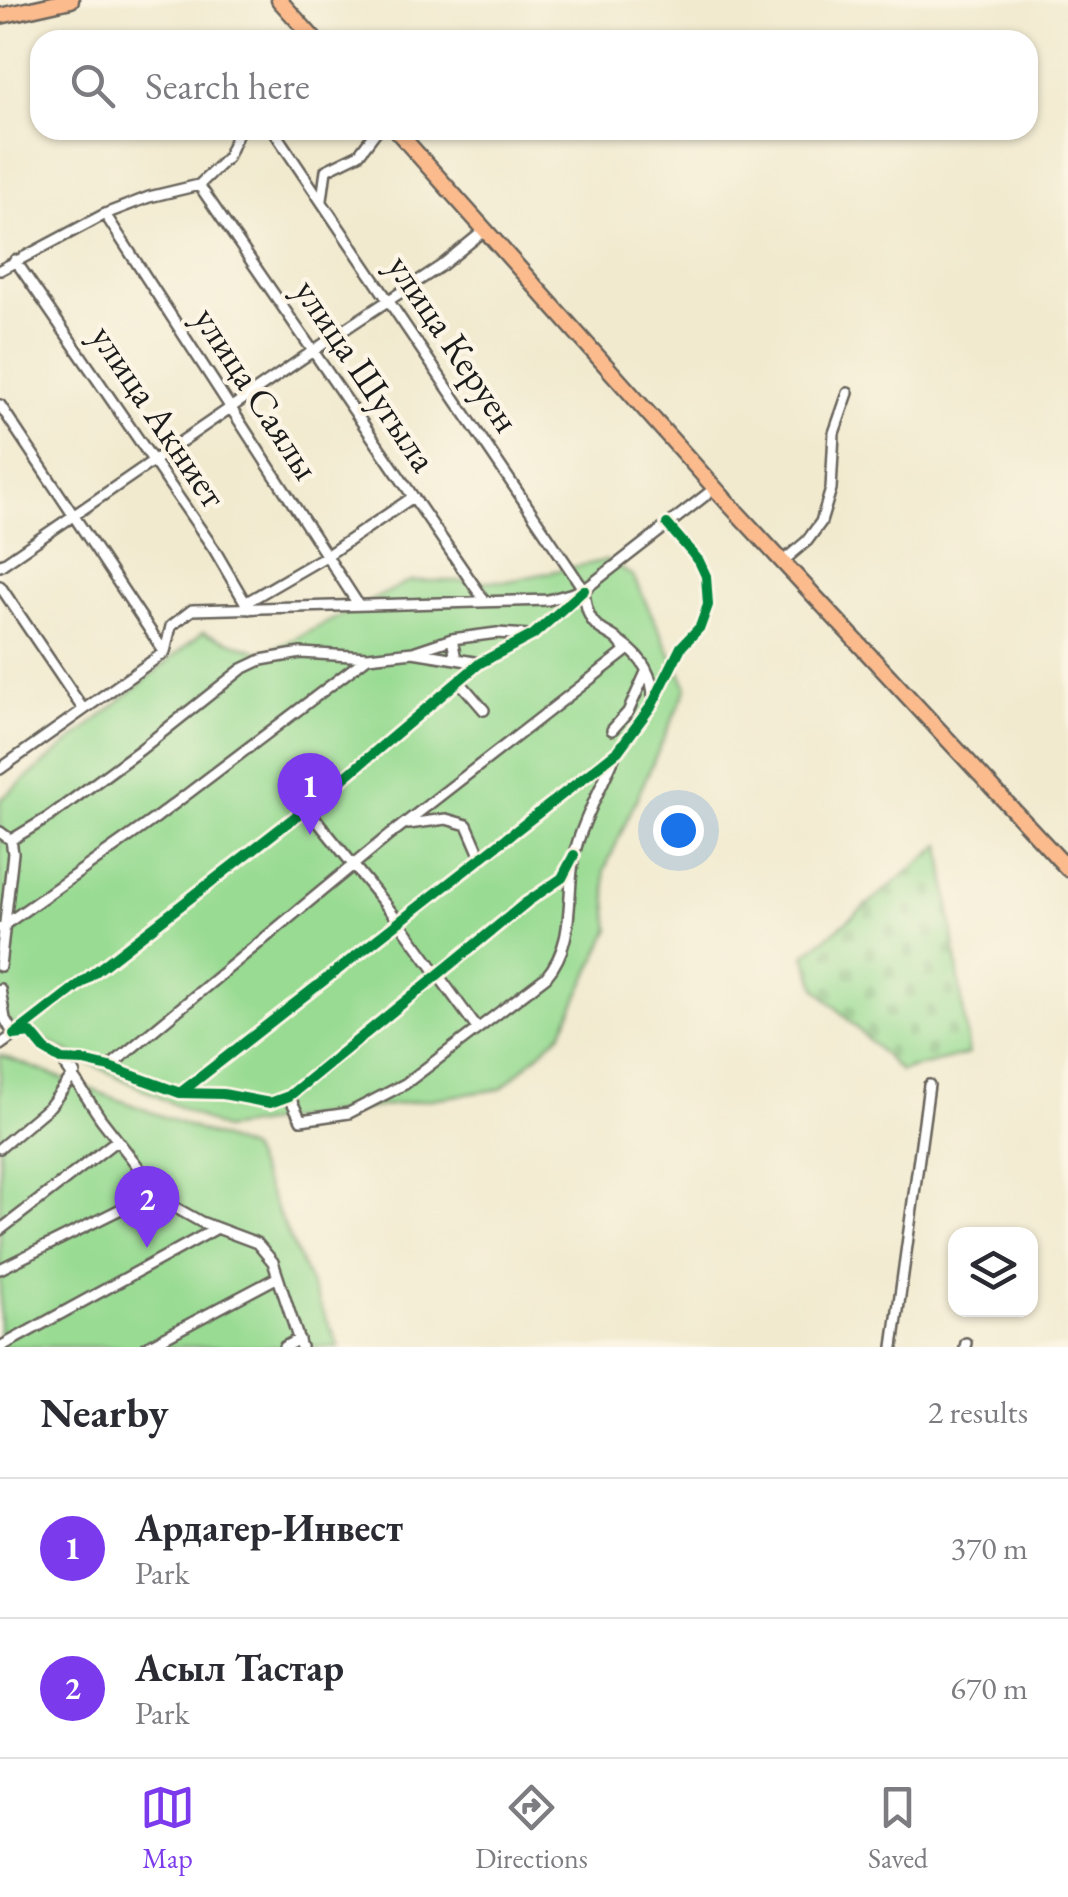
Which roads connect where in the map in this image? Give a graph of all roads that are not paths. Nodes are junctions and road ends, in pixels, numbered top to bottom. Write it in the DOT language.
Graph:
graph roads {
  1 [pos="71,0"];
  2 [pos="279,0"];
  3 [pos="7,10"];
  4 [pos="306,30"];
  5 [pos="234,140"];
  6 [pos="280,140"];
  7 [pos="370,140"];
  8 [pos="405,140"];
  9 [pos="199,185"];
  10 [pos="322,202"];
  11 [pos="105,214"];
  12 [pos="486,230"];
  13 [pos="16,260"];
  14 [pos="0,270"];
  15 [pos="390,302"];
  16 [pos="312,351"];
  17 [pos="848,393"];
  18 [pos="0,405"];
  19 [pos="230,407"];
  20 [pos="153,461"];
  21 [pos="714,488"];
  22 [pos="413,497"];
  23 [pos="77,516"];
  24 [pos="667,524"];
  25 [pos="326,556"];
  26 [pos="782,562"];
  27 [pos="0,566"];
  28 [pos="0,586"];
  29 [pos="584,590"];
  30 [pos="484,600"];
  31 [pos="358,604"];
  32 [pos="247,606"];
  33 [pos="533,635"];
  34 [pos="452,640"];
  35 [pos="622,643"];
  36 [pos="165,652"];
  37 [pos="413,652"];
  38 [pos="368,657"];
  39 [pos="456,659"];
  40 [pos="480,663"];
  41 [pos="646,672"];
  42 [pos="459,681"];
  43 [pos="652,704"];
  44 [pos="84,709"];
  45 [pos="484,710"];
  46 [pos="612,730"];
  47 [pos="0,750"];
  48 [pos="618,751"];
  49 [pos="4,765"];
  50 [pos="306,807"];
  51 [pos="405,824"];
  52 [pos="0,832"];
  53 [pos="11,840"];
  54 [pos="480,856"];
  55 [pos="574,856"];
  56 [pos="356,866"];
  57 [pos="1068,869"];
  58 [pos="398,920"];
  59 [pos="2,927"];
  60 [pos="0,966"];
  61 [pos="439,976"];
  62 [pos="0,989"];
  63 [pos="476,1028"];
  64 [pos="14,1035"];
  65 [pos="0,1045"];
  66 [pos="62,1060"];
  67 [pos="84,1061"];
  68 [pos="108,1067"];
  69 [pos="73,1076"];
  70 [pos="929,1085"];
  71 [pos="180,1092"];
  72 [pos="288,1096"];
  73 [pos="117,1140"];
  74 [pos="0,1148"];
  75 [pos="151,1194"];
  76 [pos="218,1228"];
  77 [pos="0,1230"];
  78 [pos="0,1269"];
  79 [pos="278,1277"];
  80 [pos="300,1343"];
  81 [pos="0,1347"];
  82 [pos="146,1347"];
  83 [pos="284,1347"];
  84 [pos="893,1347"];
  1 -- 3 [label="highway"];
  2 -- 4 [label="highway"];
  5 -- 9 [label="street"];
  6 -- 10 [label="street, улица Керуен"];
  7 -- 10 [label="street"];
  8 -- 12 [label="highway"];
  9 -- 11 [label="street"];
  9 -- 16 [label="street, улица Шугыла"];
  10 -- 15 [label="street, улица Керуен"];
  11 -- 13 [label="street"];
  11 -- 19 [label="street, улица Саялы"];
  12 -- 15 [label="street"];
  12 -- 21 [label="highway"];
  13 -- 14 [label="street"];
  13 -- 20 [label="street, улица Акниет"];
  15 -- 16 [label="street"];
  15 -- 29 [label="street, улица Керуен"];
  16 -- 19 [label="street"];
  16 -- 22 [label="street, улица Шугыла"];
  17 -- 26 [label="street"];
  18 -- 23 [label="street"];
  19 -- 20 [label="street"];
  19 -- 25 [label="street, улица Саялы"];
  20 -- 23 [label="street"];
  20 -- 32 [label="street, улица Акниет"];
  21 -- 24 [label="street"];
  21 -- 26 [label="highway"];
  22 -- 25 [label="street"];
  22 -- 30 [label="street, улица Шугыла"];
  23 -- 27 [label="street"];
  23 -- 36 [label="street"];
  24 -- 29 [label="street"];
  24 -- 43 [label="street"];
  25 -- 31 [label="street, улица Саялы"];
  25 -- 32 [label="street"];
  26 -- 57 [label="highway"];
  28 -- 44 [label="street"];
  29 -- 30 [label="street"];
  29 -- 33 [label="street"];
  29 -- 35 [label="street, улица Керуен"];
  30 -- 31 [label="street"];
  31 -- 32 [label="street"];
  32 -- 36 [label="street"];
  33 -- 34 [label="street"];
  33 -- 40 [label="street"];
  34 -- 37 [label="street"];
  34 -- 39 [label="street"];
  35 -- 41 [label="street, улица Керуен"];
  35 -- 51 [label="street"];
  36 -- 44 [label="street"];
  37 -- 38 [label="street"];
  37 -- 39 [label="street"];
  38 -- 53 [label="street"];
  38 -- 59 [label="street"];
  39 -- 40 [label="street"];
  40 -- 42 [label="street"];
  41 -- 43 [label="street"];
  41 -- 46 [label="street"];
  42 -- 45 [label="street"];
  42 -- 50 [label="street"];
  43 -- 48 [label="street"];
  44 -- 49 [label="street"];
  47 -- 49 [label="street"];
  48 -- 54 [label="street"];
  48 -- 55 [label="street"];
  50 -- 56 [label="street"];
  50 -- 64 [label="street"];
  51 -- 54 [label="street"];
  51 -- 56 [label="street"];
  52 -- 53 [label="street"];
  53 -- 59 [label="street"];
  54 -- 58 [label="street"];
  55 -- 61 [label="street"];
  55 -- 63 [label="street"];
  56 -- 58 [label="street"];
  56 -- 68 [label="street"];
  58 -- 61 [label="street"];
  58 -- 71 [label="street"];
  59 -- 60 [label="street"];
  61 -- 63 [label="street"];
  61 -- 72 [label="street"];
  62 -- 64 [label="street"];
  63 -- 72 [label="street"];
  64 -- 65 [label="street"];
  64 -- 66 [label="street"];
  66 -- 67 [label="street"];
  66 -- 69 [label="street"];
  67 -- 68 [label="street"];
  67 -- 69 [label="street"];
  68 -- 71 [label="street"];
  69 -- 73 [label="street"];
  69 -- 74 [label="street"];
  70 -- 84 [label="street"];
  71 -- 72 [label="street"];
  73 -- 75 [label="street"];
  73 -- 77 [label="street"];
  75 -- 76 [label="street"];
  75 -- 78 [label="street"];
  76 -- 79 [label="street"];
  76 -- 81 [label="street"];
  79 -- 80 [label="street"];
  79 -- 82 [label="street"];
  80 -- 83 [label="street"];
}
